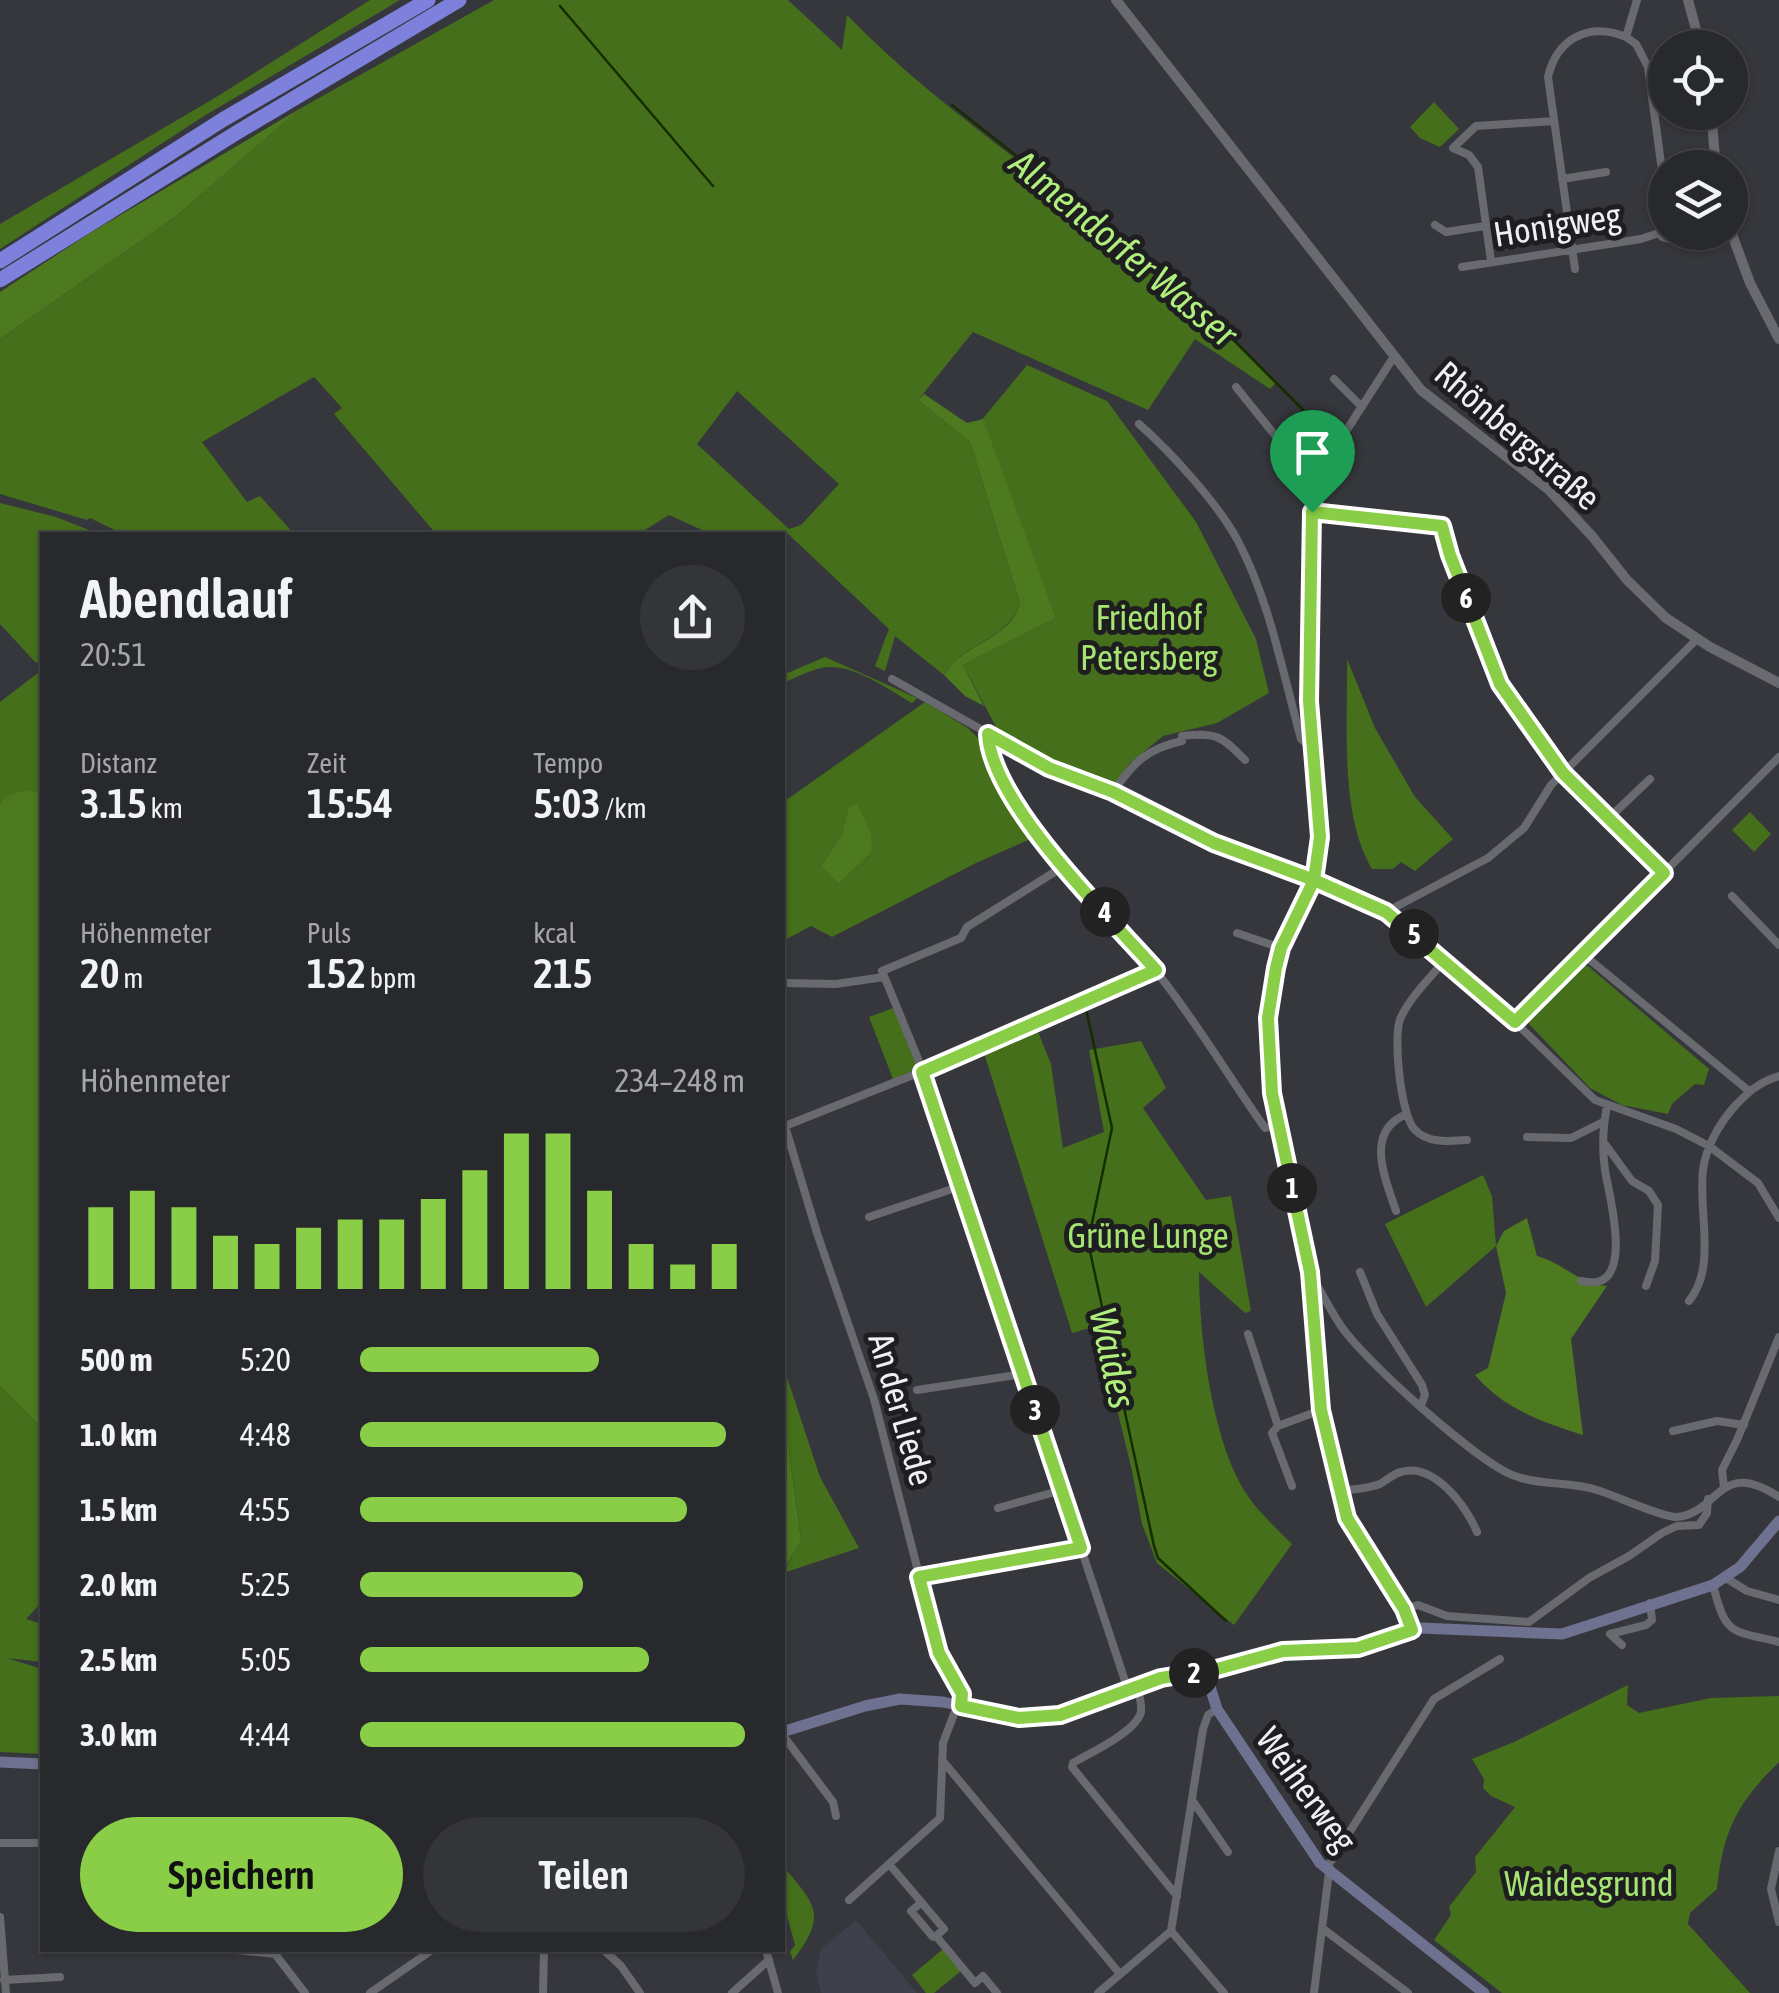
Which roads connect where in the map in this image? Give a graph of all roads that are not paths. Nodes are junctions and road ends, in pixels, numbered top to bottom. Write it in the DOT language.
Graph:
graph roads {
  1 [pos="428,0"];
  2 [pos="459,0"];
  3 [pos="1116,0"];
  4 [pos="1637,0"];
  5 [pos="1688,0"];
  6 [pos="1696,30"];
  7 [pos="1626,38"];
  8 [pos="1554,121"];
  9 [pos="1659,150"];
  10 [pos="1606,172"];
  11 [pos="1562,179"];
  12 [pos="1435,225"];
  13 [pos="1486,226"];
  14 [pos="1648,236"];
  15 [pos="1572,250"];
  16 [pos="1738,250"];
  17 [pos="0,260"];
  18 [pos="1491,262"];
  19 [pos="1462,267"];
  20 [pos="1574,269"];
  21 [pos="0,280"];
  22 [pos="1778,334"];
  23 [pos="1393,358"];
  24 [pos="1334,379"];
  25 [pos="1236,387"];
  26 [pos="1362,406"];
  27 [pos="1140,424"];
  28 [pos="1316,478"];
  29 [pos="1312,512"];
  30 [pos="1697,639"];
  31 [pos="892,679"];
  32 [pos="1779,684"];
  33 [pos="988,734"];
  34 [pos="1313,748"];
  35 [pos="1779,757"];
  36 [pos="1245,760"];
  37 [pos="1563,773"];
  38 [pos="1650,779"];
  39 [pos="1113,792"];
  40 [pos="1608,819"];
  41 [pos="1064,866"];
  42 [pos="1664,873"];
  43 [pos="1314,880"];
  44 [pos="1732,896"];
  45 [pos="1386,912"];
  46 [pos="1237,933"];
  47 [pos="1779,945"];
  48 [pos="1281,948"];
  49 [pos="1584,955"];
  50 [pos="1444,961"];
  51 [pos="1156,970"];
  52 [pos="884,977"];
  53 [pos="785,983"];
  54 [pos="1515,1022"];
  55 [pos="922,1072"];
  56 [pos="1779,1076"];
  57 [pos="1749,1091"];
  58 [pos="1606,1106"];
  59 [pos="1407,1114"];
  60 [pos="1604,1122"];
  61 [pos="1278,1125"];
  62 [pos="1527,1137"];
  63 [pos="1467,1140"];
  64 [pos="1604,1144"];
  65 [pos="1710,1146"];
  66 [pos="961,1186"];
  67 [pos="1396,1211"];
  68 [pos="868,1217"];
  69 [pos="1779,1218"];
  70 [pos="1310,1272"];
  71 [pos="1360,1272"];
  72 [pos="1581,1281"];
  73 [pos="1646,1286"];
  74 [pos="1688,1301"];
  75 [pos="1248,1334"];
  76 [pos="1779,1337"];
  77 [pos="1023,1374"];
  78 [pos="917,1390"];
  79 [pos="1421,1405"];
  80 [pos="1321,1410"];
  81 [pos="1744,1425"];
  82 [pos="1278,1426"];
  83 [pos="1672,1431"];
  84 [pos="1292,1486"];
  85 [pos="1724,1488"];
  86 [pos="1062,1490"];
  87 [pos="1340,1491"];
  88 [pos="1779,1497"];
  89 [pos="1708,1499"];
  90 [pos="998,1508"];
  91 [pos="1779,1522"];
  92 [pos="1477,1532"];
  93 [pos="1081,1548"];
  94 [pos="919,1577"];
  95 [pos="1726,1578"];
  96 [pos="1713,1585"];
  97 [pos="1779,1600"];
  98 [pos="1650,1603"];
  99 [pos="1404,1609"];
  100 [pos="1412,1630"];
  101 [pos="1779,1642"];
  102 [pos="1622,1645"];
  103 [pos="1500,1659"];
  104 [pos="1206,1671"];
  105 [pos="1132,1688"];
  106 [pos="959,1706"];
  107 [pos="1217,1709"];
  108 [pos="785,1732"];
  109 [pos="785,1737"];
  110 [pos="942,1760"];
  111 [pos="0,1762"];
  112 [pos="40,1764"];
  113 [pos="1192,1800"];
  114 [pos="836,1816"];
  115 [pos="40,1843"];
  116 [pos="0,1844"];
  117 [pos="1779,1851"];
  118 [pos="1228,1852"];
  119 [pos="889,1864"];
  120 [pos="1328,1870"];
  121 [pos="1177,1896"];
  122 [pos="849,1900"];
  123 [pos="0,1917"];
  124 [pos="1779,1922"];
  125 [pos="1322,1928"];
  126 [pos="1172,1931"];
  127 [pos="273,1952"];
  128 [pos="429,1952"];
  129 [pos="544,1952"];
  130 [pos="606,1952"];
  131 [pos="767,1955"];
  132 [pos="1120,1974"];
  133 [pos="60,1977"];
  134 [pos="2,1980"];
  135 [pos="975,1983"];
  136 [pos="6,1993"];
  137 [pos="305,1993"];
  138 [pos="370,1993"];
  139 [pos="543,1993"];
  140 [pos="640,1993"];
  141 [pos="732,1993"];
  142 [pos="778,1993"];
  143 [pos="980,1993"];
  144 [pos="997,1993"];
  145 [pos="1098,1993"];
  146 [pos="1224,1993"];
  147 [pos="1314,1993"];
  148 [pos="1408,1993"];
  149 [pos="1484,1993"];
  1 -- 17 [label="highway"];
  2 -- 21 [label="highway"];
  3 -- 23 [label="street, Rhönbergstraße"];
  4 -- 7 [label="street"];
  5 -- 6 [label="street"];
  7 -- 8 [label="street"];
  7 -- 9 [label="street"];
  8 -- 11 [label="street"];
  8 -- 13 [label="street"];
  10 -- 11 [label="street"];
  11 -- 15 [label="street"];
  12 -- 13 [label="street"];
  13 -- 18 [label="street"];
  14 -- 15 [label="street, Honigweg"];
  15 -- 18 [label="street, Honigweg"];
  15 -- 20 [label="street"];
  16 -- 22 [label="street"];
  18 -- 19 [label="street, Honigweg"];
  23 -- 26 [label="street"];
  23 -- 30 [label="street, Rhönbergstraße"];
  24 -- 26 [label="street"];
  25 -- 28 [label="street"];
  26 -- 28 [label="street"];
  27 -- 34 [label="street"];
  28 -- 29 [label="street"];
  29 -- 34 [label="street"];
  29 -- 37 [label="street"];
  30 -- 32 [label="street, Rhönbergstraße"];
  30 -- 37 [label="street"];
  31 -- 33 [label="street"];
  33 -- 39 [label="street"];
  33 -- 41 [label="street"];
  34 -- 43 [label="street"];
  35 -- 42 [label="street"];
  36 -- 39 [label="street"];
  37 -- 40 [label="street"];
  37 -- 45 [label="street"];
  38 -- 40 [label="street"];
  39 -- 43 [label="street"];
  40 -- 42 [label="street"];
  41 -- 51 [label="street"];
  41 -- 52 [label="street"];
  42 -- 49 [label="street"];
  43 -- 45 [label="street"];
  43 -- 48 [label="street"];
  44 -- 47 [label="street"];
  45 -- 50 [label="street"];
  46 -- 48 [label="street"];
  48 -- 61 [label="street"];
  49 -- 54 [label="street"];
  49 -- 57 [label="street"];
  50 -- 54 [label="street"];
  50 -- 59 [label="street"];
  51 -- 55 [label="street"];
  51 -- 61 [label="street"];
  52 -- 53 [label="street"];
  52 -- 55 [label="street"];
  54 -- 58 [label="street"];
  55 -- 66 [label="street"];
  55 -- 94 [label="street, An der Liede"];
  56 -- 57 [label="street"];
  57 -- 65 [label="street"];
  58 -- 60 [label="street"];
  58 -- 65 [label="street"];
  59 -- 63 [label="street"];
  59 -- 67 [label="street"];
  60 -- 62 [label="street"];
  60 -- 64 [label="street"];
  61 -- 70 [label="street"];
  64 -- 72 [label="street"];
  64 -- 73 [label="street"];
  65 -- 69 [label="street"];
  65 -- 74 [label="street"];
  66 -- 68 [label="street"];
  66 -- 77 [label="street"];
  70 -- 79 [label="street"];
  70 -- 80 [label="street"];
  71 -- 79 [label="street"];
  75 -- 82 [label="street"];
  76 -- 81 [label="street"];
  77 -- 78 [label="street"];
  77 -- 86 [label="street"];
  79 -- 89 [label="street"];
  80 -- 82 [label="street"];
  80 -- 87 [label="street"];
  81 -- 83 [label="street"];
  81 -- 85 [label="street"];
  82 -- 84 [label="street"];
  85 -- 88 [label="street"];
  85 -- 89 [label="street"];
  86 -- 90 [label="street"];
  86 -- 93 [label="street"];
  87 -- 92 [label="street"];
  87 -- 99 [label="street"];
  89 -- 99 [label="street"];
  91 -- 95 [label="main road"];
  93 -- 94 [label="street"];
  93 -- 105 [label="street"];
  94 -- 106 [label="street, An der Liede"];
  95 -- 96 [label="main road"];
  95 -- 97 [label="street"];
  96 -- 98 [label="main road"];
  96 -- 101 [label="street"];
  98 -- 100 [label="main road"];
  98 -- 102 [label="street"];
  99 -- 100 [label="street"];
  100 -- 104 [label="main road"];
  103 -- 120 [label="street"];
  104 -- 105 [label="main road"];
  104 -- 107 [label="main road, Weiherweg"];
  105 -- 106 [label="main road"];
  105 -- 121 [label="street"];
  106 -- 108 [label="main road"];
  106 -- 110 [label="street"];
  107 -- 113 [label="street"];
  107 -- 120 [label="main road, Weiherweg"];
  109 -- 114 [label="street"];
  110 -- 119 [label="street"];
  110 -- 132 [label="street"];
  111 -- 112 [label="main road"];
  113 -- 118 [label="street"];
  113 -- 121 [label="street"];
  115 -- 116 [label="street"];
  117 -- 124 [label="street"];
  119 -- 122 [label="street"];
  119 -- 135 [label="street"];
  120 -- 125 [label="street"];
  120 -- 149 [label="main road, Weiherweg"];
  121 -- 126 [label="street"];
  123 -- 134 [label="street"];
  125 -- 147 [label="street"];
  125 -- 148 [label="street"];
  126 -- 132 [label="street"];
  126 -- 146 [label="street"];
  127 -- 137 [label="street"];
  128 -- 138 [label="street"];
  129 -- 139 [label="street"];
  130 -- 140 [label="street"];
  131 -- 141 [label="street"];
  131 -- 142 [label="street"];
  132 -- 145 [label="street"];
  133 -- 134 [label="street"];
  134 -- 136 [label="street"];
  135 -- 143 [label="street"];
  135 -- 144 [label="street"];
}
